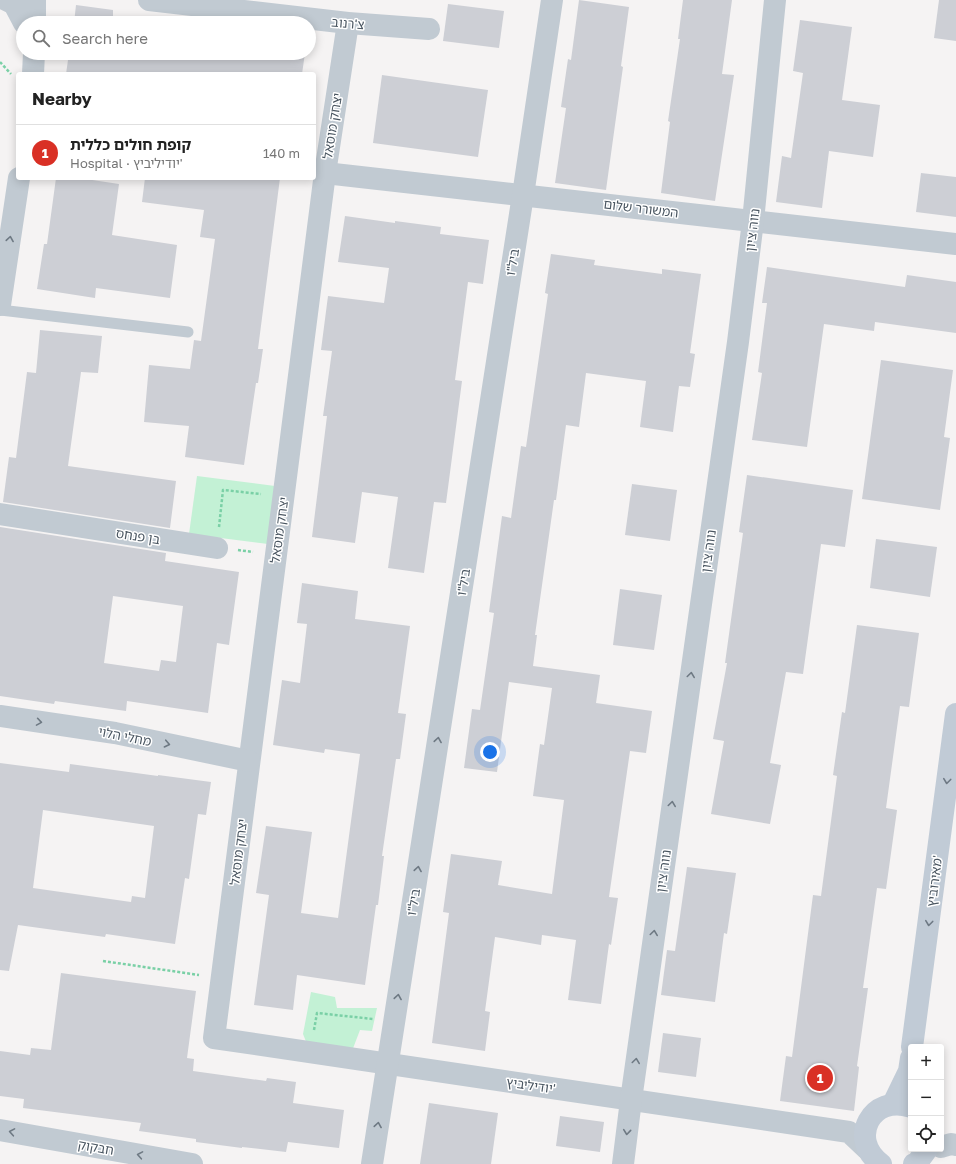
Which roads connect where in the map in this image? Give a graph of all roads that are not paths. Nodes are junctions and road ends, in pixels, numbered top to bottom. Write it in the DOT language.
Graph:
graph roads {
  1 [pos="6,0"];
  2 [pos="35,0"];
  3 [pos="149,0"];
  4 [pos="552,0"];
  5 [pos="775,0"];
  6 [pos="20,16"];
  7 [pos="35,16"];
  8 [pos="287,16"];
  9 [pos="316,19"];
  10 [pos="348,23"];
  11 [pos="429,28"];
  12 [pos="34,60"];
  13 [pos="33,72"];
  14 [pos="322,143"];
  15 [pos="325,173"];
  16 [pos="19,180"];
  17 [pos="523,195"];
  18 [pos="753,221"];
  19 [pos="956,244"];
  20 [pos="0,305"];
  21 [pos="0,310"];
  22 [pos="188,332"];
  23 [pos="0,514"];
  24 [pos="217,548"];
  25 [pos="956,714"];
  26 [pos="0,716"];
  27 [pos="249,761"];
  28 [pos="214,1038"];
  29 [pos="912,1044"];
  30 [pos="388,1064"];
  31 [pos="908,1076"];
  32 [pos="631,1100"];
  33 [pos="902,1105"];
  34 [pos="868,1122"];
  35 [pos="0,1130"];
  36 [pos="849,1132"];
  37 [pos="874,1156"];
  38 [pos="192,1164"];
  39 [pos="372,1164"];
  40 [pos="623,1164"];
  1 -- 6 [label="street"];
  2 -- 7 [label="street"];
  3 -- 8 [label="street, צ'רנוב"];
  4 -- 17 [label="street, ביל\"ו"];
  5 -- 18 [label="street, נווה ציון"];
  9 -- 10 [label="street, צ'רנוב"];
  10 -- 11 [label="street, צ'רנוב"];
  10 -- 14 [label="street, יצחק מוסאל"];
  12 -- 13 [label="street"];
  14 -- 15 [label="street, יצחק מוסאל"];
  15 -- 17 [label="street, המשורר שלום"];
  15 -- 27 [label="street, יצחק מוסאל"];
  20 -- 16 [label="street, one-way"];
  17 -- 18 [label="street, המשורר שלום"];
  30 -- 17 [label="street, ביל\"ו, one-way"];
  18 -- 19 [label="street, המשורר שלום"];
  32 -- 18 [label="street, נווה ציון, one-way"];
  21 -- 22 [label="lane"];
  23 -- 24 [label="street, בן פנחס"];
  25 -- 29 [label="street, מאירוביץ', one-way"];
  26 -- 27 [label="street, מחלי הלוי, one-way"];
  27 -- 28 [label="street, יצחק מוסאל"];
  28 -- 30 [label="street, יודיליביץ'"];
  30 -- 32 [label="street, יודיליביץ'"];
  39 -- 30 [label="street, ביל\"ו, one-way"];
  31 -- 33 [label="street"];
  32 -- 36 [label="street, יודיליביץ'"];
  32 -- 40 [label="street, נווה ציון, one-way"];
  33 -- 34 [label="street"];
  34 -- 36 [label="street"];
  34 -- 37 [label="street"];
  38 -- 35 [label="street, חבקוק, one-way"];
  36 -- 37 [label="street"];
}
